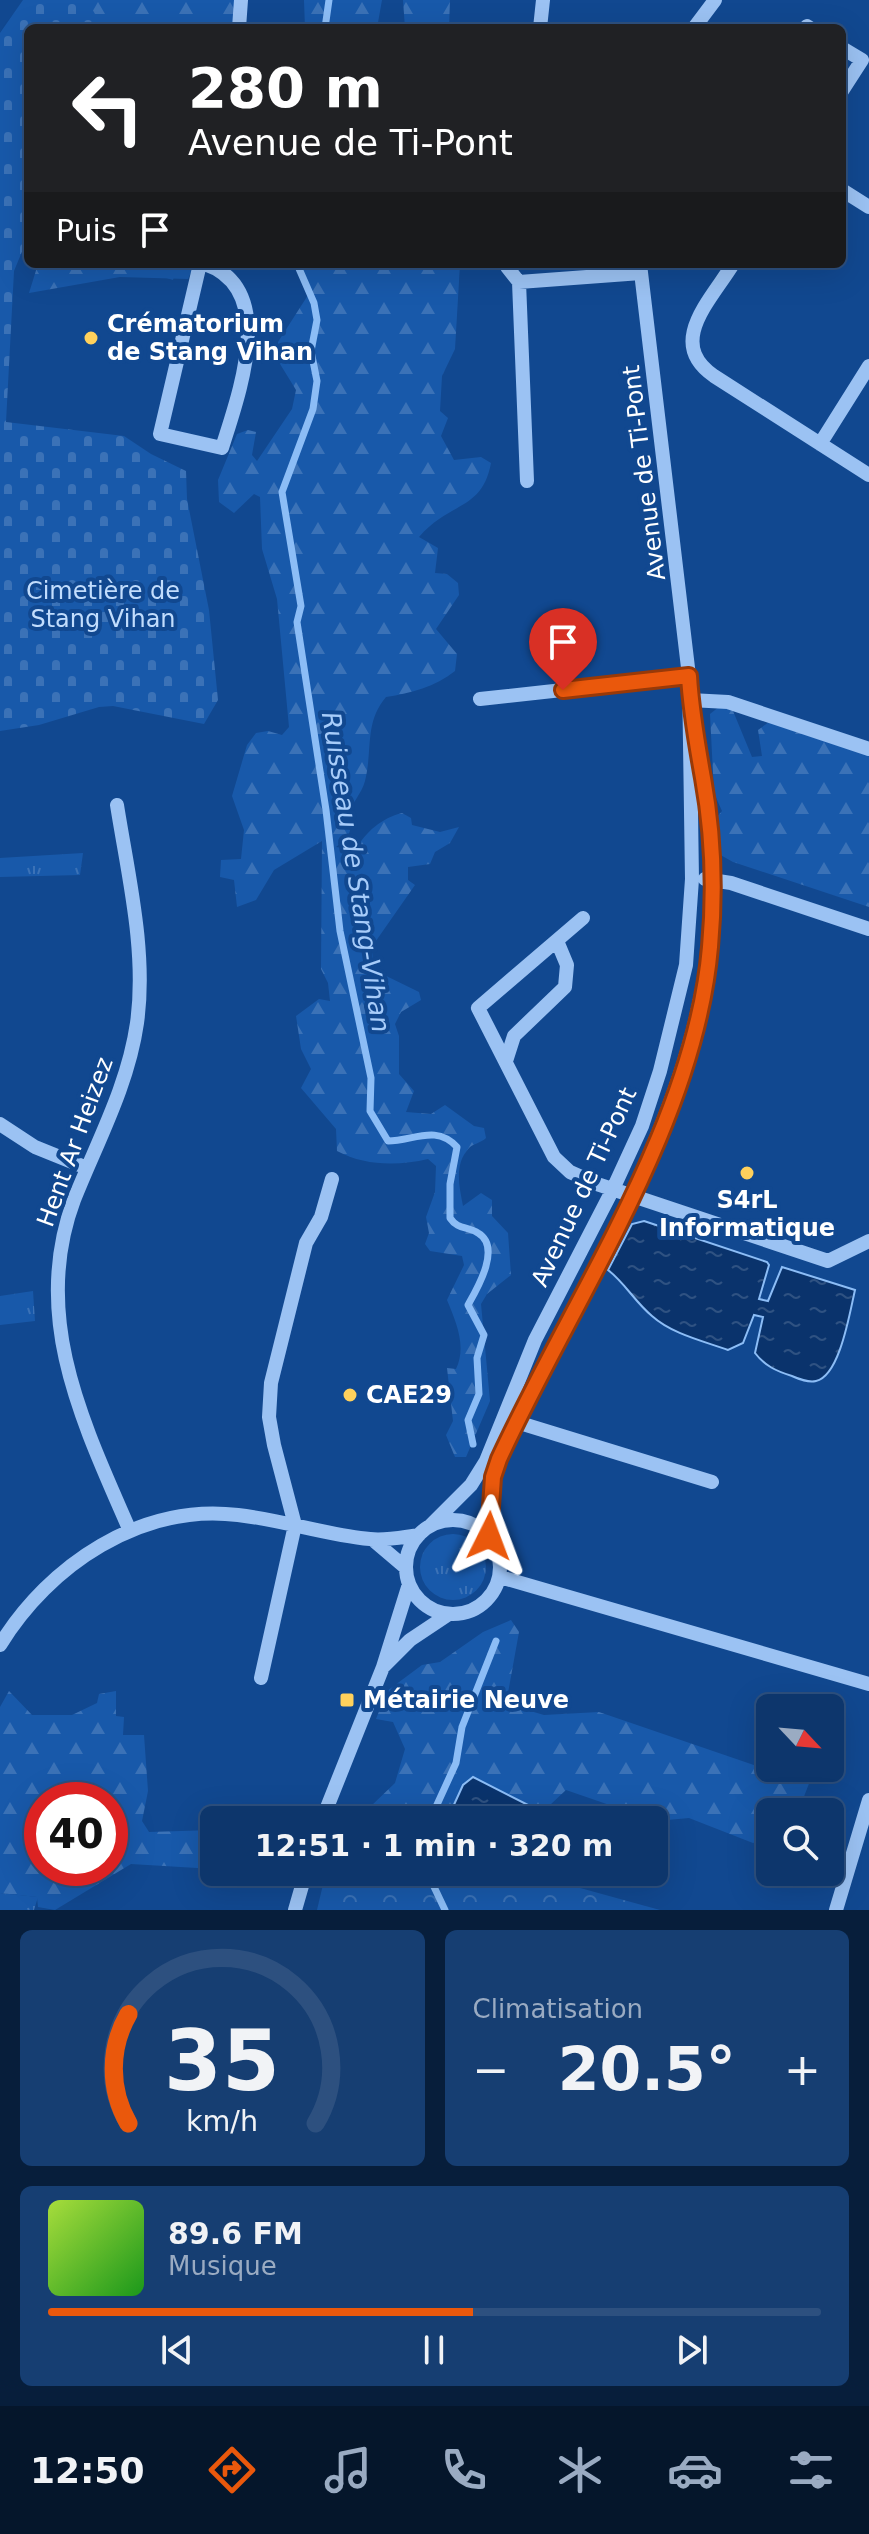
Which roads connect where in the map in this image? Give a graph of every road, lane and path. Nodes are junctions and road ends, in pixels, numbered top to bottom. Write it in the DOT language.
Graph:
graph roads {
  1 [pos="241,0"];
  2 [pos="543,0"];
  3 [pos="715,0"];
  4 [pos="239,24"];
  5 [pos="540,24"];
  6 [pos="697,24"];
  7 [pos="846,50"];
  8 [pos="846,85"];
  9 [pos="846,193"];
  10 [pos="869,207"];
  11 [pos="201,268"];
  12 [pos="209,268"];
  13 [pos="508,268"];
  14 [pos="731,268"];
  15 [pos="641,269"];
  16 [pos="519,282"];
  17 [pos="869,366"];
  18 [pos="820,444"];
  19 [pos="869,475"];
  20 [pos="527,481"];
  21 [pos="689,676"];
  22 [pos="480,699"];
  23 [pos="690,700"];
  24 [pos="693,730"];
  25 [pos="869,749"];
  26 [pos="117,805"];
  27 [pos="692,879"];
  28 [pos="712,879"];
  29 [pos="583,918"];
  30 [pos="869,929"];
  31 [pos="557,941"];
  32 [pos="506,1061"];
  33 [pos="0,1124"];
  34 [pos="87,1168"];
  35 [pos="332,1179"];
  36 [pos="613,1189"];
  37 [pos="632,1196"];
  38 [pos="869,1241"];
  39 [pos="510,1420"];
  40 [pos="712,1482"];
  41 [pos="295,1525"];
  42 [pos="424,1530"];
  43 [pos="130,1531"];
  44 [pos="489,1536"];
  45 [pos="373,1540"];
  46 [pos="406,1568"];
  47 [pos="500,1577"];
  48 [pos="409,1584"];
  49 [pos="449,1614"];
  50 [pos="1,1642"];
  51 [pos="383,1667"];
  52 [pos="261,1678"];
  53 [pos="869,1684"];
  54 [pos="869,1800"];
  55 [pos="328,1806"];
  56 [pos="302,1886"];
  57 [pos="295,1910"];
  58 [pos="836,1910"];
  1 -- 4 [label="street"];
  2 -- 5 [label="street"];
  3 -- 6 [label="street"];
  7 -- 8 [label="street"];
  9 -- 10 [label="street"];
  11 -- 12 [label="street"];
  13 -- 16 [label="street"];
  14 -- 18 [label="street"];
  15 -- 16 [label="street"];
  15 -- 21 [label="street, Avenue de Ti-Pont"];
  16 -- 20 [label="street"];
  17 -- 18 [label="street"];
  18 -- 19 [label="street"];
  21 -- 22 [label="street"];
  21 -- 23 [label="street, Avenue de Ti-Pont"];
  23 -- 24 [label="street, Avenue de Ti-Pont"];
  23 -- 25 [label="street"];
  24 -- 27 [label="street, Avenue de Ti-Pont"];
  24 -- 28 [label="street, Avenue de Ti-Pont"];
  26 -- 34 [label="street, Hent Ar Heizez"];
  27 -- 28 [label="street"];
  27 -- 36 [label="street, Avenue de Ti-Pont"];
  28 -- 30 [label="street"];
  28 -- 37 [label="street, Avenue de Ti-Pont"];
  29 -- 31 [label="street"];
  31 -- 32 [label="street"];
  31 -- 32 [label="street"];
  32 -- 36 [label="street"];
  33 -- 34 [label="street"];
  34 -- 43 [label="street, Hent Ar Heizez"];
  35 -- 41 [label="street"];
  36 -- 37 [label="street"];
  36 -- 39 [label="street, Avenue de Ti-Pont"];
  37 -- 38 [label="street"];
  37 -- 39 [label="street, Avenue de Ti-Pont"];
  39 -- 40 [label="street"];
  39 -- 42 [label="street, Avenue de Ti-Pont"];
  39 -- 44 [label="street, Avenue de Ti-Pont"];
  41 -- 43 [label="street"];
  41 -- 45 [label="street"];
  41 -- 52 [label="street"];
  42 -- 44 [label="street"];
  42 -- 45 [label="street"];
  42 -- 46 [label="street"];
  43 -- 50 [label="street"];
  44 -- 47 [label="street"];
  45 -- 46 [label="street"];
  46 -- 48 [label="street"];
  47 -- 49 [label="street"];
  47 -- 53 [label="street"];
  48 -- 49 [label="street"];
  48 -- 51 [label="street"];
  49 -- 51 [label="street"];
  51 -- 55 [label="street"];
  54 -- 58 [label="street"];
  56 -- 57 [label="street"];
}
